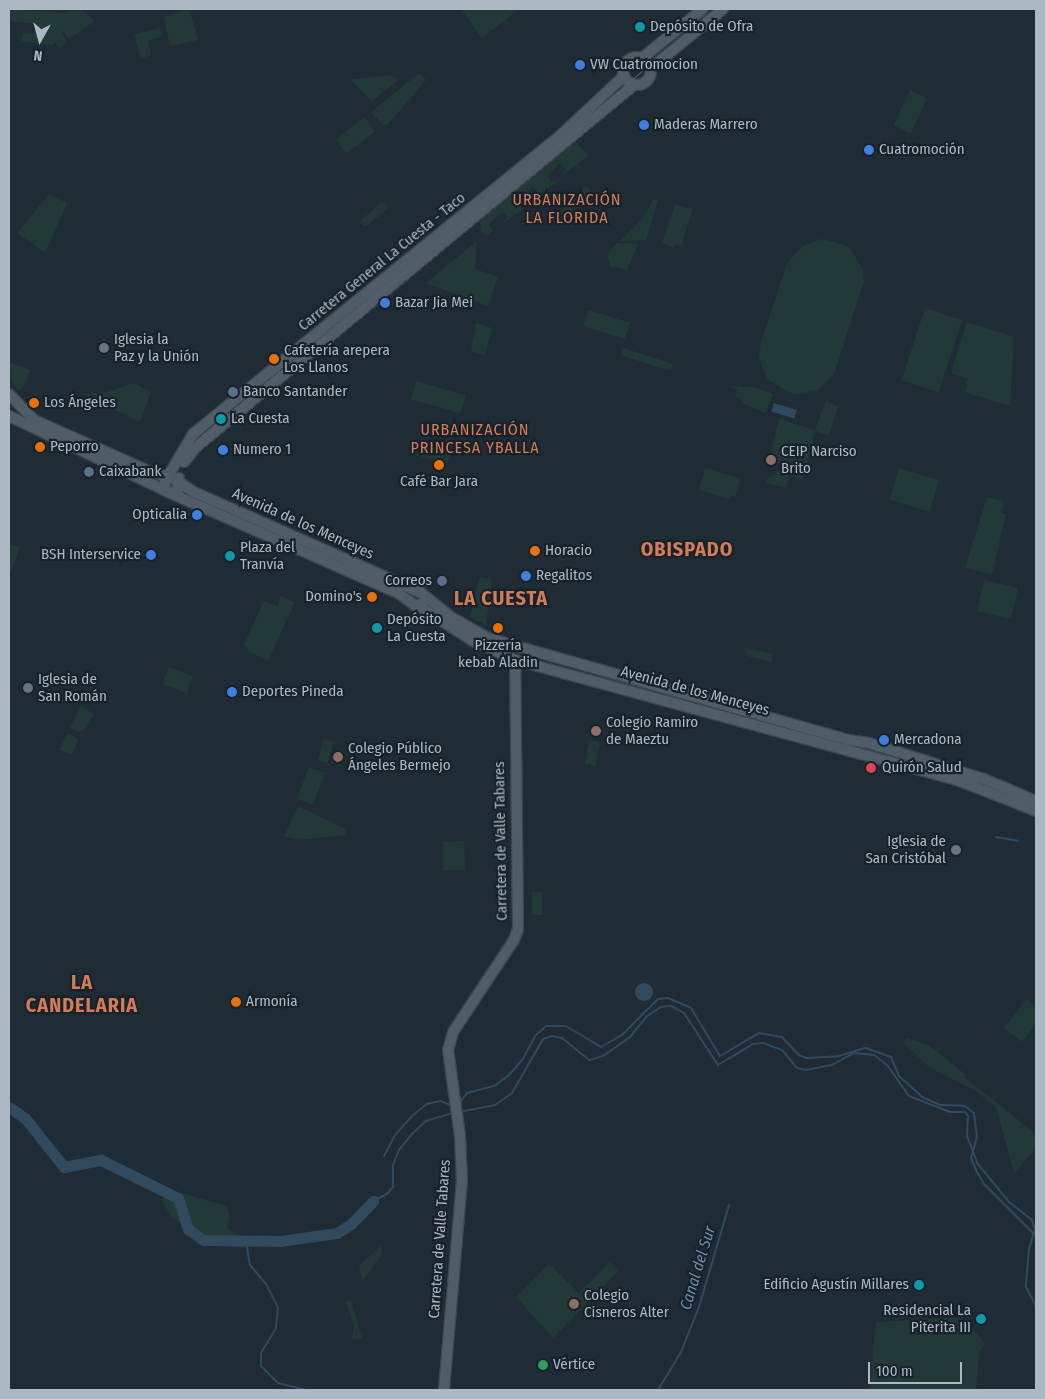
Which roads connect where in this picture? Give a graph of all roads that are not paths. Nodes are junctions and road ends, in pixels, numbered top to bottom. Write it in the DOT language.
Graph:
graph roads {
  1 [pos="703,9"];
  2 [pos="723,9"];
  3 [pos="642,58"];
  4 [pos="651,68"];
  5 [pos="624,76"];
  6 [pos="634,84"];
  7 [pos="11,400"];
  8 [pos="23,410"];
  9 [pos="12,417"];
  10 [pos="192,444"];
  11 [pos="168,478"];
  12 [pos="178,483"];
  13 [pos="168,492"];
  14 [pos="420,593"];
  15 [pos="415,604"];
  16 [pos="516,654"];
  17 [pos="868,744"];
  18 [pos="866,756"];
  19 [pos="1036,801"];
  20 [pos="1036,812"];
  21 [pos="444,1390"];
  1 -- 3 [label="main road"];
  2 -- 4 [label="main road"];
  3 -- 4 [label="main road"];
  3 -- 5 [label="main road"];
  4 -- 6 [label="main road"];
  5 -- 6 [label="main road"];
  5 -- 10 [label="main road, Carretera General La Cuesta - Taco"];
  6 -- 10 [label="main road, Carretera General La Cuesta - Taco"];
  7 -- 8 [label="main road"];
  8 -- 9 [label="main road"];
  8 -- 11 [label="main road"];
  9 -- 13 [label="main road, Avenida de los Menceyes"];
  10 -- 11 [label="main road, Carretera General La Cuesta - Taco"];
  10 -- 12 [label="main road, Carretera General La Cuesta - Taco"];
  11 -- 12 [label="main road, Avenida de los Menceyes"];
  11 -- 13 [label="main road, Carretera General La Cuesta - Taco"];
  12 -- 13 [label="main road, Carretera General La Cuesta - Taco"];
  12 -- 14 [label="main road, Avenida de los Menceyes"];
  13 -- 15 [label="main road, Avenida de los Menceyes"];
  14 -- 15 [label="main road"];
  14 -- 16 [label="main road, Avenida de los Menceyes"];
  15 -- 16 [label="main road, Avenida de los Menceyes"];
  16 -- 17 [label="main road, Avenida de los Menceyes"];
  16 -- 18 [label="main road, Avenida de los Menceyes"];
  16 -- 21 [label="main road, Carretera de Valle Tabares"];
  17 -- 18 [label="main road"];
  17 -- 19 [label="main road, Avenida de los Menceyes"];
  18 -- 20 [label="main road, Avenida de los Menceyes"];
}
